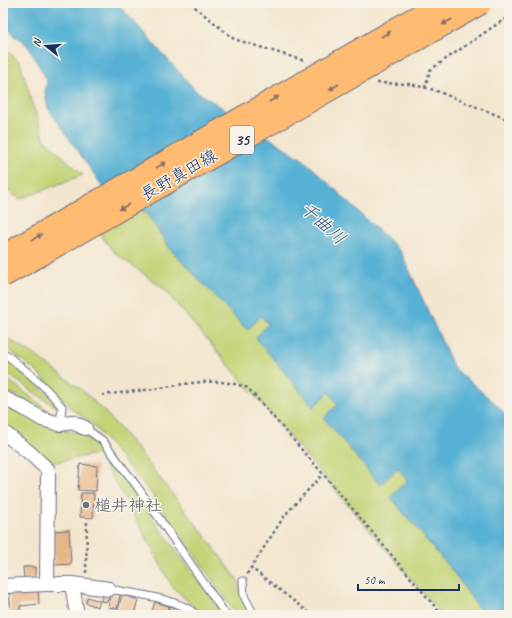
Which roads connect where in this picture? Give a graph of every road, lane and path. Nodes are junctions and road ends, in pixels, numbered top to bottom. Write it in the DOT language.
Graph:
graph roads {
  1 [pos="440,3"];
  2 [pos="481,3"];
  3 [pos="509,16"];
  4 [pos="425,88"];
  5 [pos="3,256"];
  6 [pos="3,276"];
  7 [pos="3,352"];
  8 [pos="102,395"];
  9 [pos="3,398"];
  10 [pos="60,424"];
  11 [pos="85,428"];
  12 [pos="3,432"];
  13 [pos="323,474"];
  14 [pos="87,519"];
  15 [pos="250,567"];
  16 [pos="243,582"];
  17 [pos="47,584"];
  18 [pos="72,584"];
  19 [pos="3,586"];
  20 [pos="86,586"];
  21 [pos="109,589"];
  22 [pos="77,615"];
  23 [pos="196,615"];
  24 [pos="226,615"];
  25 [pos="254,615"];
  26 [pos="312,615"];
  27 [pos="442,615"];
  5 -- 1 [label="main road, 長野真田線 / 35, one-way, bridge"];
  2 -- 6 [label="main road, 長野真田線 / 35, one-way, bridge"];
  3 -- 4 [label="path"];
  7 -- 10 [label="lane"];
  8 -- 13 [label="path"];
  9 -- 10 [label="street"];
  10 -- 11 [label="street"];
  11 -- 24 [label="lane"];
  12 -- 17 [label="street"];
  13 -- 15 [label="path"];
  13 -- 27 [label="path"];
  14 -- 20 [label="path"];
  15 -- 16 [label="path"];
  15 -- 26 [label="path"];
  16 -- 25 [label="lane"];
  17 -- 18 [label="street"];
  17 -- 19 [label="street"];
  18 -- 20 [label="street"];
  18 -- 22 [label="street"];
  20 -- 21 [label="street"];
  21 -- 23 [label="lane"];
}
